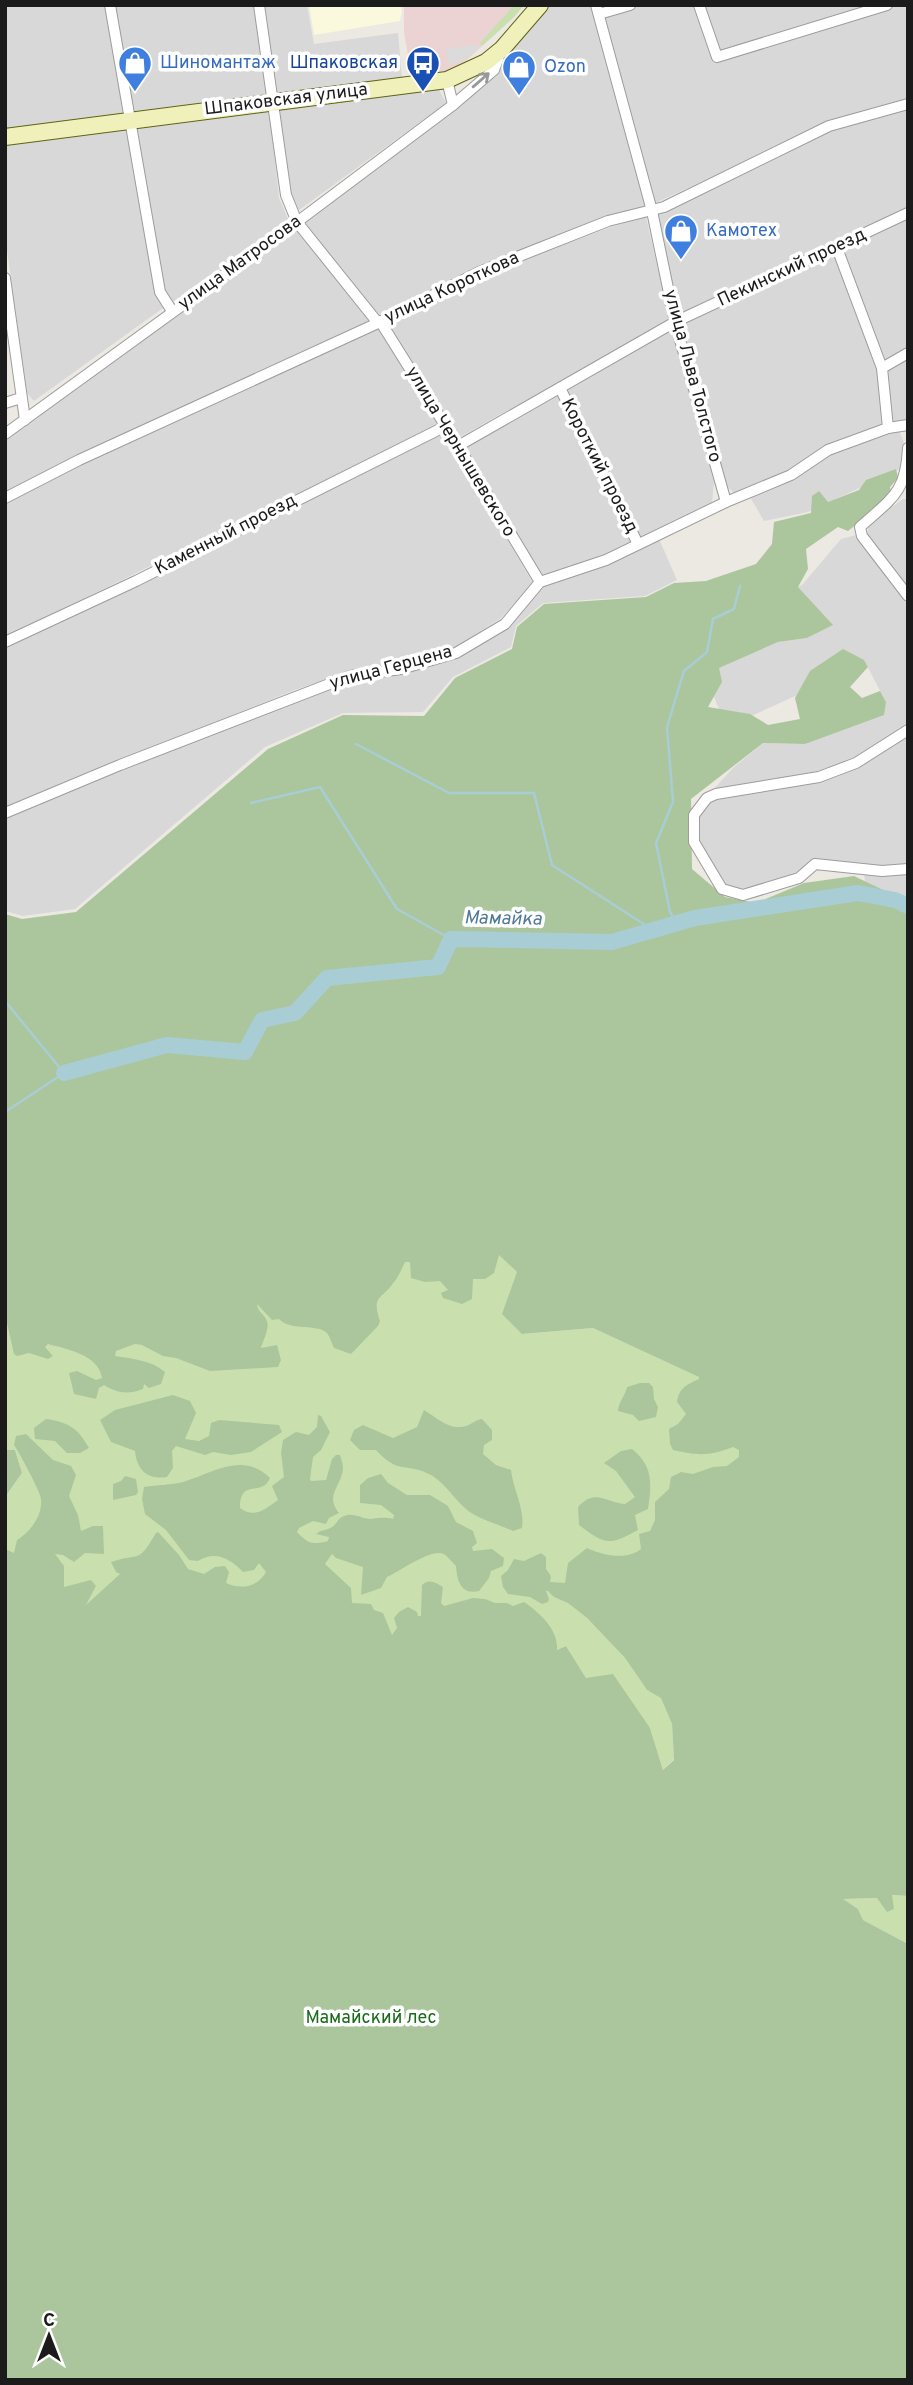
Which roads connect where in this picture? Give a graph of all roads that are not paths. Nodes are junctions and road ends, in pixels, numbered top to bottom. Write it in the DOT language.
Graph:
graph roads {
  1 [pos="110,5"];
  2 [pos="259,5"];
  3 [pos="540,5"];
  4 [pos="630,5"];
  5 [pos="699,5"];
  6 [pos="887,5"];
  7 [pos="598,10"];
  8 [pos="502,49"];
  9 [pos="447,80"];
  10 [pos="273,101"];
  11 [pos="908,104"];
  12 [pos="453,105"];
  13 [pos="131,120"];
  14 [pos="5,137"];
  15 [pos="652,211"];
  16 [pos="908,213"];
  17 [pos="297,222"];
  18 [pos="837,248"];
  19 [pos="5,278"];
  20 [pos="173,312"];
  21 [pos="379,322"];
  22 [pos="675,322"];
  23 [pos="908,353"];
  24 [pos="882,368"];
  25 [pos="560,388"];
  26 [pos="21,398"];
  27 [pos="5,403"];
  28 [pos="25,419"];
  29 [pos="907,425"];
  30 [pos="446,426"];
  31 [pos="888,428"];
  32 [pos="5,433"];
  33 [pos="908,441"];
  34 [pos="458,446"];
  35 [pos="908,448"];
  36 [pos="903,492"];
  37 [pos="5,498"];
  38 [pos="726,502"];
  39 [pos="638,544"];
  40 [pos="540,582"];
  41 [pos="908,596"];
  42 [pos="5,642"];
  43 [pos="908,730"];
  44 [pos="5,813"];
  45 [pos="908,869"];
  1 -- 13 [label="street"];
  2 -- 10 [label="street, улица Чернышевского"];
  3 -- 8 [label="main road, Шпаковская улица"];
  4 -- 7 [label="street"];
  5 -- 6 [label="street"];
  7 -- 15 [label="street, улица Льва Толстого"];
  8 -- 9 [label="main road, Шпаковская улица"];
  12 -- 8 [label="street, улица Матросова, one-way"];
  9 -- 10 [label="main road, Шпаковская улица"];
  9 -- 12 [label="street"];
  10 -- 13 [label="main road, Шпаковская улица"];
  10 -- 17 [label="street, улица Чернышевского"];
  11 -- 15 [label="street, улица Короткова"];
  12 -- 17 [label="street, улица Матросова"];
  13 -- 14 [label="main road, Шпаковская улица"];
  13 -- 20 [label="street"];
  15 -- 21 [label="street, улица Короткова"];
  15 -- 22 [label="street, улица Льва Толстого"];
  16 -- 18 [label="street, Пекинский проезд"];
  17 -- 20 [label="street, улица Матросова"];
  17 -- 21 [label="street, улица Чернышевского"];
  18 -- 22 [label="street, Пекинский проезд"];
  18 -- 24 [label="street"];
  19 -- 26 [label="street"];
  20 -- 28 [label="street, улица Матросова"];
  21 -- 30 [label="street, улица Чернышевского"];
  21 -- 37 [label="street, улица Короткова"];
  22 -- 25 [label="street"];
  22 -- 38 [label="street, улица Льва Толстого"];
  23 -- 24 [label="street"];
  24 -- 31 [label="street"];
  25 -- 34 [label="street"];
  25 -- 39 [label="street, Короткий проезд"];
  26 -- 27 [label="street"];
  26 -- 28 [label="street"];
  28 -- 32 [label="street, улица Матросова"];
  29 -- 31 [label="street"];
  29 -- 33 [label="street"];
  30 -- 34 [label="street, улица Чернышевского"];
  30 -- 42 [label="street, Каменный проезд"];
  31 -- 38 [label="street"];
  34 -- 40 [label="street, улица Чернышевского"];
  35 -- 36 [label="street"];
  36 -- 41 [label="street"];
  38 -- 39 [label="street"];
  39 -- 40 [label="street"];
  40 -- 44 [label="street, улица Герцена"];
  43 -- 45 [label="street"];
}
